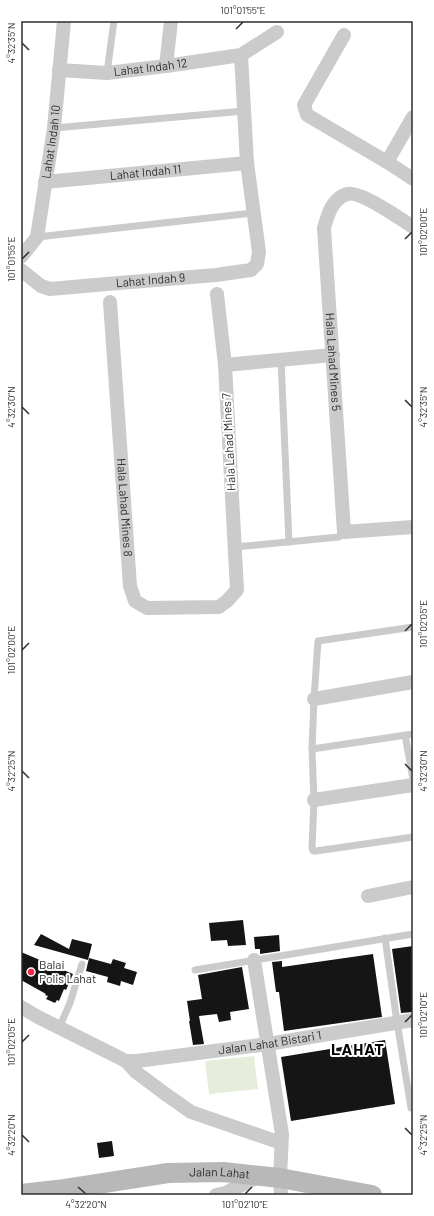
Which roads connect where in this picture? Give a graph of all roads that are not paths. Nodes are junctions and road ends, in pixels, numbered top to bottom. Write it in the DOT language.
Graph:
graph roads {
  1 [pos="64,21"];
  2 [pos="114,21"];
  3 [pos="171,21"];
  4 [pos="277,32"];
  5 [pos="344,35"];
  6 [pos="241,55"];
  7 [pos="166,66"];
  8 [pos="59,70"];
  9 [pos="107,73"];
  10 [pos="244,111"];
  11 [pos="413,117"];
  12 [pos="54,128"];
  13 [pos="387,162"];
  14 [pos="247,163"];
  15 [pos="413,179"];
  16 [pos="44,182"];
  17 [pos="253,213"];
  18 [pos="413,227"];
  19 [pos="37,237"];
  20 [pos="21,257"];
  21 [pos="21,270"];
  22 [pos="217,294"];
  23 [pos="110,302"];
  24 [pos="333,355"];
  25 [pos="281,360"];
  26 [pos="225,365"];
  27 [pos="413,528"];
  28 [pos="344,532"];
  29 [pos="289,542"];
  30 [pos="235,548"];
  31 [pos="237,590"];
  32 [pos="413,627"];
  33 [pos="413,682"];
  34 [pos="314,698"];
  35 [pos="409,735"];
  36 [pos="312,749"];
  37 [pos="413,779"];
  38 [pos="413,785"];
  39 [pos="314,800"];
  40 [pos="413,837"];
  41 [pos="413,887"];
  42 [pos="368,896"];
  43 [pos="413,934"];
  44 [pos="385,938"];
  45 [pos="254,960"];
  46 [pos="82,964"];
  47 [pos="195,970"];
  48 [pos="23,1012"];
  49 [pos="413,1020"];
  50 [pos="397,1022"];
  51 [pos="59,1028"];
  52 [pos="268,1044"];
  53 [pos="126,1061"];
  54 [pos="411,1108"];
  55 [pos="281,1143"];
  56 [pos="274,1183"];
  57 [pos="58,1192"];
  58 [pos="21,1194"];
  59 [pos="216,1195"];
  60 [pos="372,1195"];
  1 -- 8 [label="street, Lahat Indah 10"];
  2 -- 9 [label="lane"];
  3 -- 7 [label="street"];
  4 -- 6 [label="street"];
  5 -- 13 [label="street"];
  6 -- 7 [label="street, Lahat Indah 12"];
  6 -- 10 [label="street"];
  7 -- 9 [label="street, Lahat Indah 12"];
  8 -- 9 [label="street, Lahat Indah 12"];
  8 -- 12 [label="street, Lahat Indah 10"];
  10 -- 12 [label="lane"];
  10 -- 14 [label="street"];
  11 -- 13 [label="street"];
  12 -- 16 [label="street, Lahat Indah 10"];
  13 -- 15 [label="street"];
  14 -- 16 [label="street, Lahat Indah 11"];
  14 -- 17 [label="street"];
  16 -- 19 [label="street, Lahat Indah 10"];
  17 -- 19 [label="lane"];
  17 -- 21 [label="street, Lahat Indah 9"];
  18 -- 24 [label="street, Hala Lahad Mines 5"];
  19 -- 20 [label="street"];
  22 -- 26 [label="street, Hala Lahad Mines 7"];
  23 -- 31 [label="street, Hala Lahad Mines 8"];
  24 -- 25 [label="street"];
  24 -- 28 [label="street, Hala Lahad Mines 5"];
  25 -- 26 [label="street"];
  25 -- 29 [label="lane"];
  26 -- 30 [label="street, Hala Lahad Mines 7"];
  27 -- 28 [label="street"];
  28 -- 29 [label="lane"];
  29 -- 30 [label="lane"];
  30 -- 31 [label="street, Hala Lahad Mines 7"];
  32 -- 34 [label="lane"];
  33 -- 34 [label="street"];
  34 -- 36 [label="lane"];
  35 -- 36 [label="lane"];
  35 -- 37 [label="lane"];
  36 -- 39 [label="lane"];
  38 -- 39 [label="street"];
  39 -- 40 [label="lane"];
  41 -- 42 [label="street"];
  43 -- 44 [label="lane"];
  44 -- 45 [label="lane"];
  44 -- 50 [label="lane"];
  45 -- 47 [label="lane"];
  45 -- 52 [label="street"];
  46 -- 51 [label="lane"];
  48 -- 51 [label="street, Jalan Lahat Bistari 1"];
  49 -- 50 [label="street, Jalan Lahat Bistari 1"];
  50 -- 52 [label="street, Jalan Lahat Bistari 1"];
  50 -- 54 [label="lane"];
  51 -- 53 [label="street, Jalan Lahat Bistari 1"];
  52 -- 53 [label="street, Jalan Lahat Bistari 1"];
  52 -- 55 [label="street"];
  53 -- 55 [label="street, Jalan Lahat Bistari 1"];
  55 -- 56 [label="street"];
  56 -- 57 [label="main road, Jalan Lahat"];
  56 -- 59 [label="street"];
  56 -- 60 [label="main road, Jalan Lahat"];
  57 -- 58 [label="main road, Jalan Lahat"];
}
